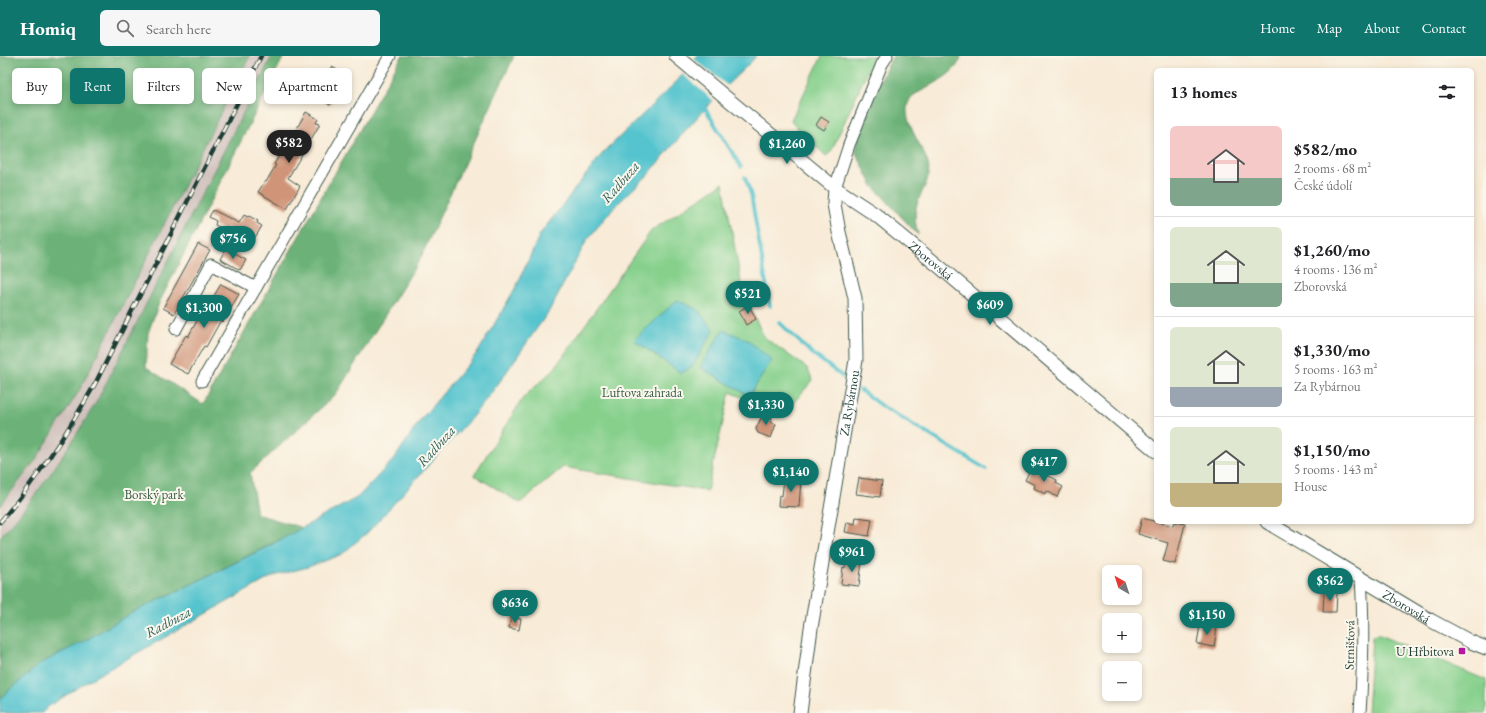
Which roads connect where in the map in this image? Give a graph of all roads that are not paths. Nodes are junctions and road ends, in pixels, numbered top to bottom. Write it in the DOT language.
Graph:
graph roads {
  1 [pos="390,56"];
  2 [pos="676,56"];
  3 [pos="887,56"];
  4 [pos="835,188"];
  5 [pos="256,288"];
  6 [pos="176,329"];
  7 [pos="202,381"];
  8 [pos="1154,449"];
  9 [pos="1270,524"];
  10 [pos="1361,578"];
  11 [pos="1486,648"];
  12 [pos="800,713"];
  13 [pos="1360,713"];
  1 -- 5 [label="street"];
  2 -- 4 [label="street, Zborovská"];
  3 -- 4 [label="street"];
  4 -- 8 [label="street, Zborovská"];
  4 -- 12 [label="street, Za Rybárnou"];
  5 -- 6 [label="street"];
  5 -- 7 [label="street"];
  9 -- 10 [label="street, Zborovská"];
  10 -- 11 [label="street, Zborovská"];
  10 -- 13 [label="street, Strnišťová"];
}
